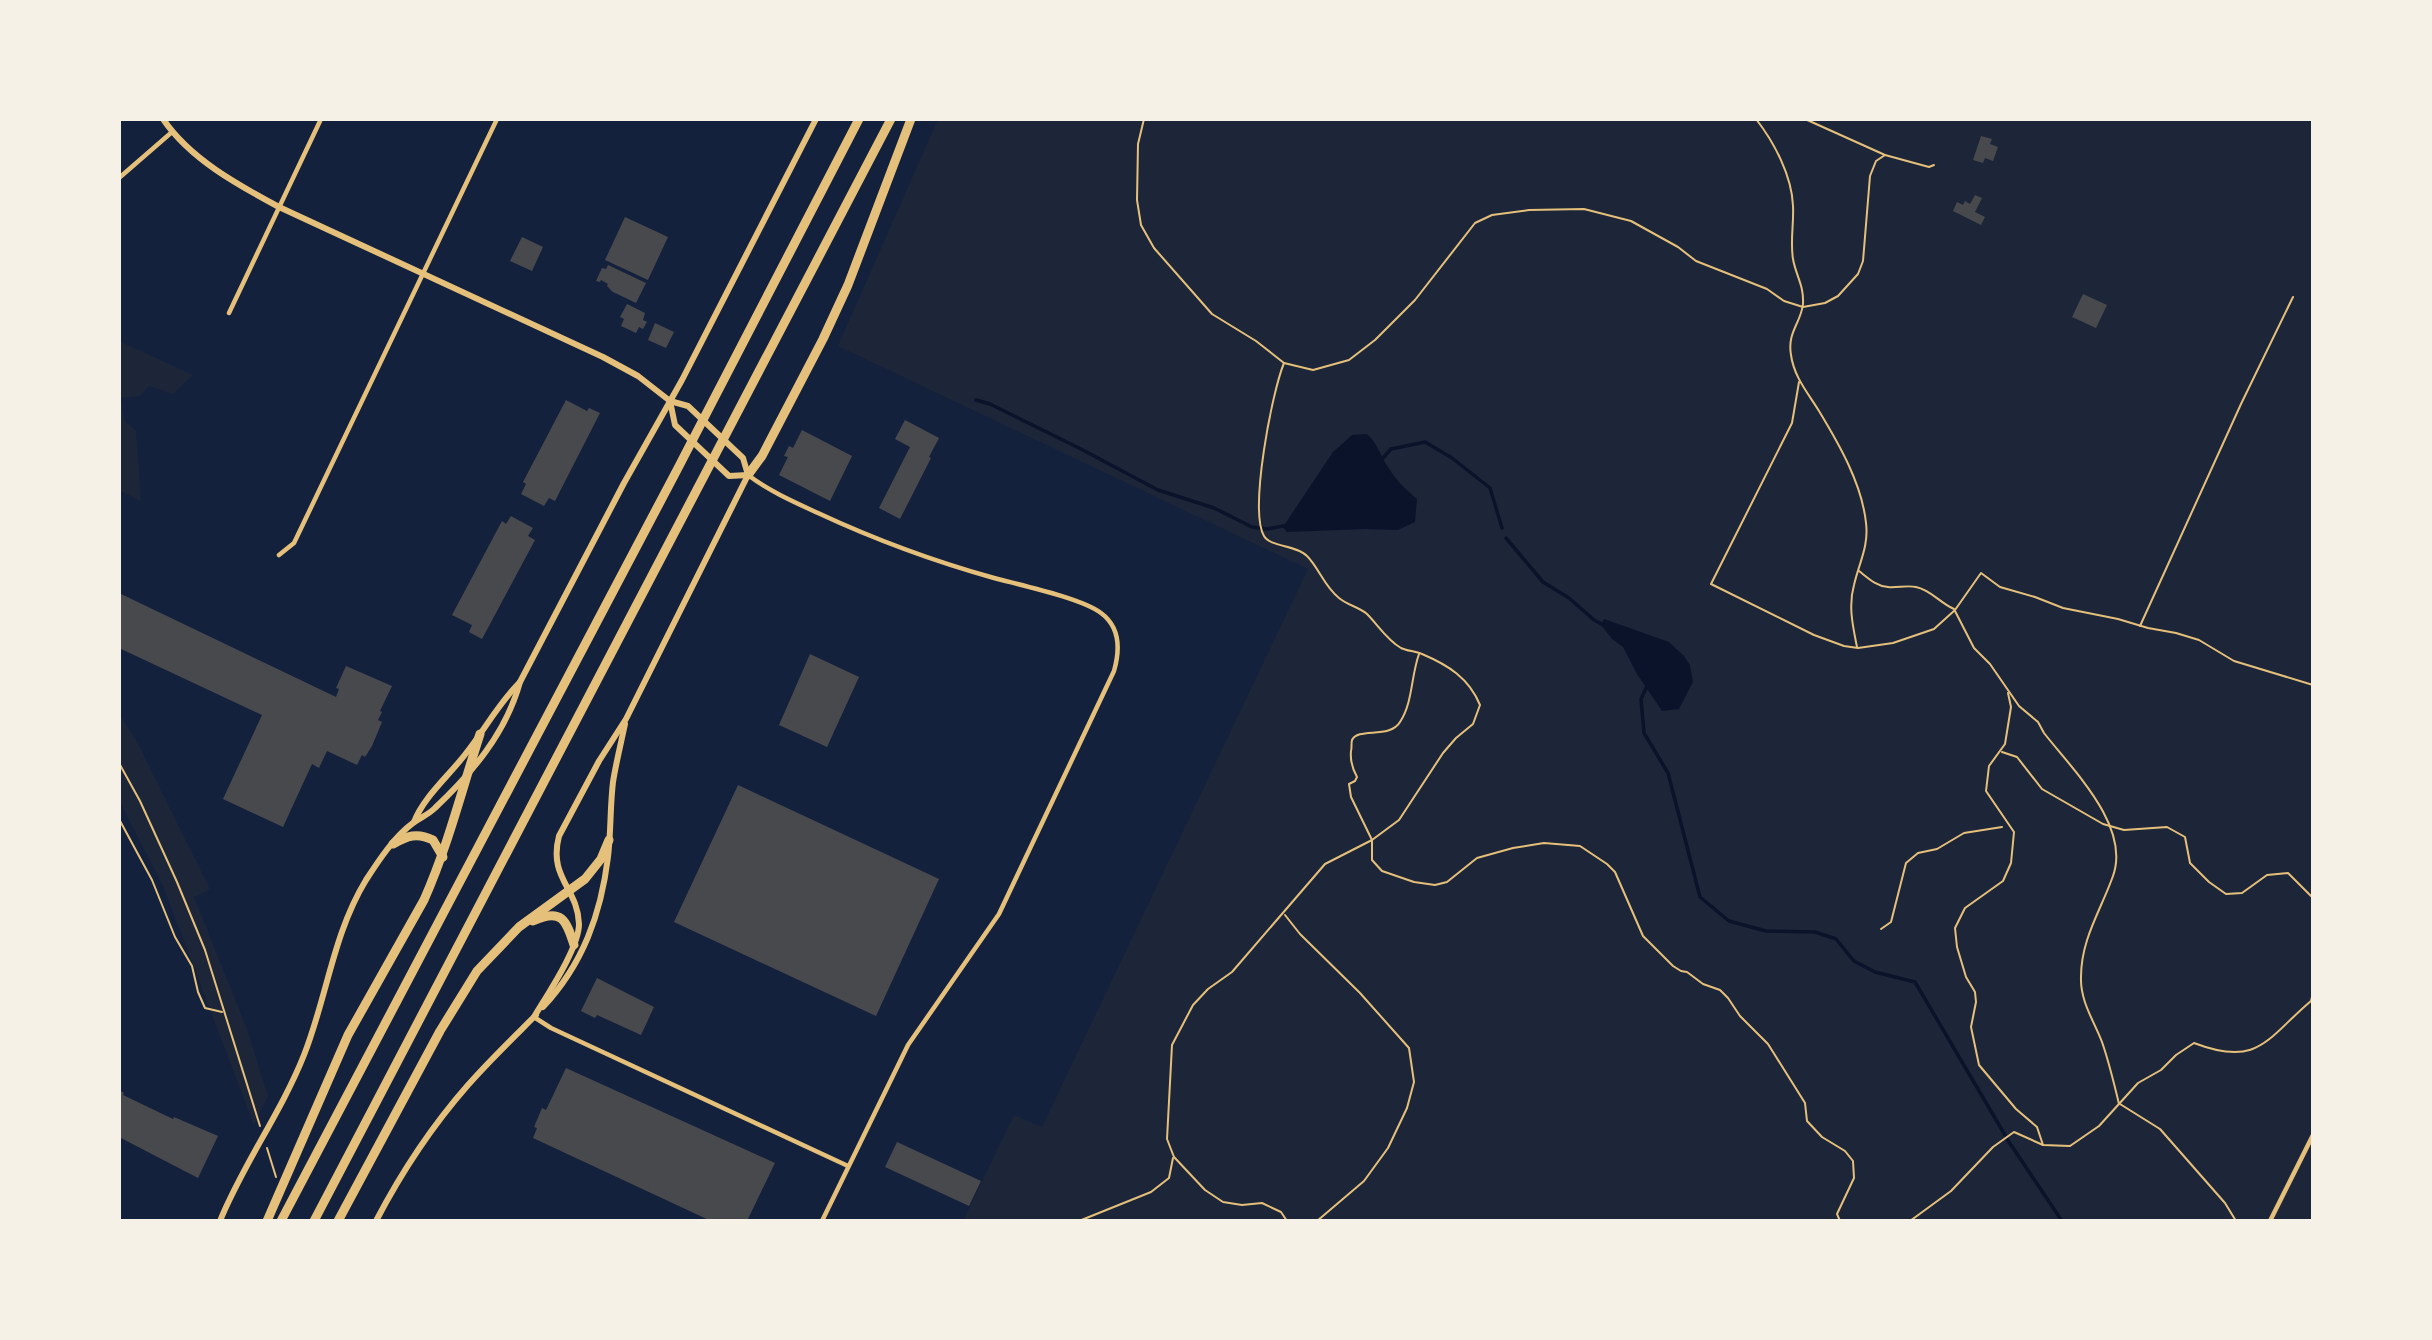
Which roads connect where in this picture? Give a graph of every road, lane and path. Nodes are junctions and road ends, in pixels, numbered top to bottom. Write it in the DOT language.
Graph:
graph roads {
  1 [pos="163,119"];
  2 [pos="321,119"];
  3 [pos="497,119"];
  4 [pos="816,119"];
  5 [pos="859,119"];
  6 [pos="891,119"];
  7 [pos="911,119"];
  8 [pos="1144,119"];
  9 [pos="1756,119"];
  10 [pos="1805,119"];
  11 [pos="172,132"];
  12 [pos="1885,155"];
  13 [pos="1934,165"];
  14 [pos="119,178"];
  15 [pos="279,206"];
  16 [pos="423,273"];
  17 [pos="2293,297"];
  18 [pos="1803,307"];
  19 [pos="229,313"];
  20 [pos="1284,363"];
  21 [pos="1799,382"];
  22 [pos="670,401"];
  23 [pos="748,475"];
  24 [pos="279,555"];
  25 [pos="1859,570"];
  26 [pos="1955,610"];
  27 [pos="2140,626"];
  28 [pos="1858,648"];
  29 [pos="1419,653"];
  30 [pos="520,682"];
  31 [pos="2313,685"];
  32 [pos="2008,692"];
  33 [pos="626,719"];
  34 [pos="480,734"];
  35 [pos="2001,751"];
  36 [pos="119,763"];
  37 [pos="465,779"];
  38 [pos="119,819"];
  39 [pos="414,822"];
  40 [pos="2002,827"];
  41 [pos="2110,828"];
  42 [pos="609,840"];
  43 [pos="1372,840"];
  44 [pos="393,844"];
  45 [pos="443,857"];
  46 [pos="568,890"];
  47 [pos="2313,898"];
  48 [pos="1284,914"];
  49 [pos="519,927"];
  50 [pos="1881,929"];
  51 [pos="573,945"];
  52 [pos="2313,993"];
  53 [pos="224,1013"];
  54 [pos="534,1017"];
  55 [pos="2119,1104"];
  56 [pos="2313,1135"];
  57 [pos="263,1136"];
  58 [pos="2043,1144"];
  59 [pos="267,1149"];
  60 [pos="1174,1157"];
  61 [pos="848,1166"];
  62 [pos="278,1185"];
  63 [pos="219,1221"];
  64 [pos="267,1221"];
  65 [pos="281,1221"];
  66 [pos="314,1221"];
  67 [pos="338,1221"];
  68 [pos="376,1221"];
  69 [pos="822,1221"];
  70 [pos="1079,1221"];
  71 [pos="1287,1221"];
  72 [pos="1317,1221"];
  73 [pos="1840,1221"];
  74 [pos="1910,1221"];
  75 [pos="2236,1221"];
  76 [pos="2270,1221"];
  1 -- 11 [label="street"];
  2 -- 15 [label="street"];
  3 -- 16 [label="street"];
  4 -- 22 [label="street"];
  5 -- 65 [label="highway"];
  6 -- 66 [label="highway"];
  7 -- 23 [label="highway"];
  8 -- 20 [label="path"];
  9 -- 18 [label="path"];
  10 -- 12 [label="path"];
  11 -- 14 [label="street"];
  11 -- 15 [label="street"];
  12 -- 13 [label="path"];
  12 -- 18 [label="path"];
  15 -- 16 [label="street"];
  15 -- 19 [label="street"];
  16 -- 22 [label="street"];
  16 -- 24 [label="street"];
  17 -- 27 [label="path"];
  18 -- 20 [label="path"];
  18 -- 21 [label="path"];
  20 -- 29 [label="path"];
  21 -- 25 [label="path"];
  21 -- 28 [label="path"];
  22 -- 23 [label="street"];
  22 -- 23 [label="street"];
  22 -- 30 [label="street"];
  23 -- 33 [label="street"];
  23 -- 61 [label="street"];
  25 -- 26 [label="path"];
  25 -- 28 [label="path"];
  26 -- 27 [label="path"];
  26 -- 28 [label="path"];
  26 -- 32 [label="path"];
  27 -- 31 [label="path"];
  29 -- 43 [label="path"];
  29 -- 43 [label="path"];
  30 -- 34 [label="street"];
  30 -- 37 [label="street"];
  32 -- 35 [label="path"];
  32 -- 41 [label="path"];
  33 -- 42 [label="street"];
  33 -- 46 [label="street"];
  34 -- 37 [label="highway"];
  34 -- 39 [label="street"];
  35 -- 41 [label="path"];
  35 -- 58 [label="path"];
  36 -- 53 [label="path"];
  37 -- 39 [label="street"];
  37 -- 45 [label="highway"];
  38 -- 53 [label="path"];
  39 -- 44 [label="street"];
  40 -- 50 [label="path"];
  41 -- 47 [label="path"];
  41 -- 55 [label="path"];
  42 -- 46 [label="highway"];
  42 -- 54 [label="street"];
  43 -- 48 [label="path"];
  43 -- 73 [label="path"];
  44 -- 45 [label="highway"];
  44 -- 63 [label="street"];
  45 -- 64 [label="highway"];
  46 -- 49 [label="highway"];
  46 -- 51 [label="street"];
  48 -- 60 [label="path"];
  48 -- 72 [label="path"];
  49 -- 51 [label="highway"];
  49 -- 67 [label="highway"];
  51 -- 54 [label="street"];
  52 -- 55 [label="path"];
  53 -- 57 [label="path"];
  54 -- 61 [label="street"];
  54 -- 68 [label="street"];
  55 -- 58 [label="path"];
  55 -- 75 [label="path"];
  56 -- 76 [label="street"];
  58 -- 74 [label="path"];
  59 -- 62 [label="path"];
  60 -- 70 [label="path"];
  60 -- 71 [label="path"];
  61 -- 69 [label="street"];
}
